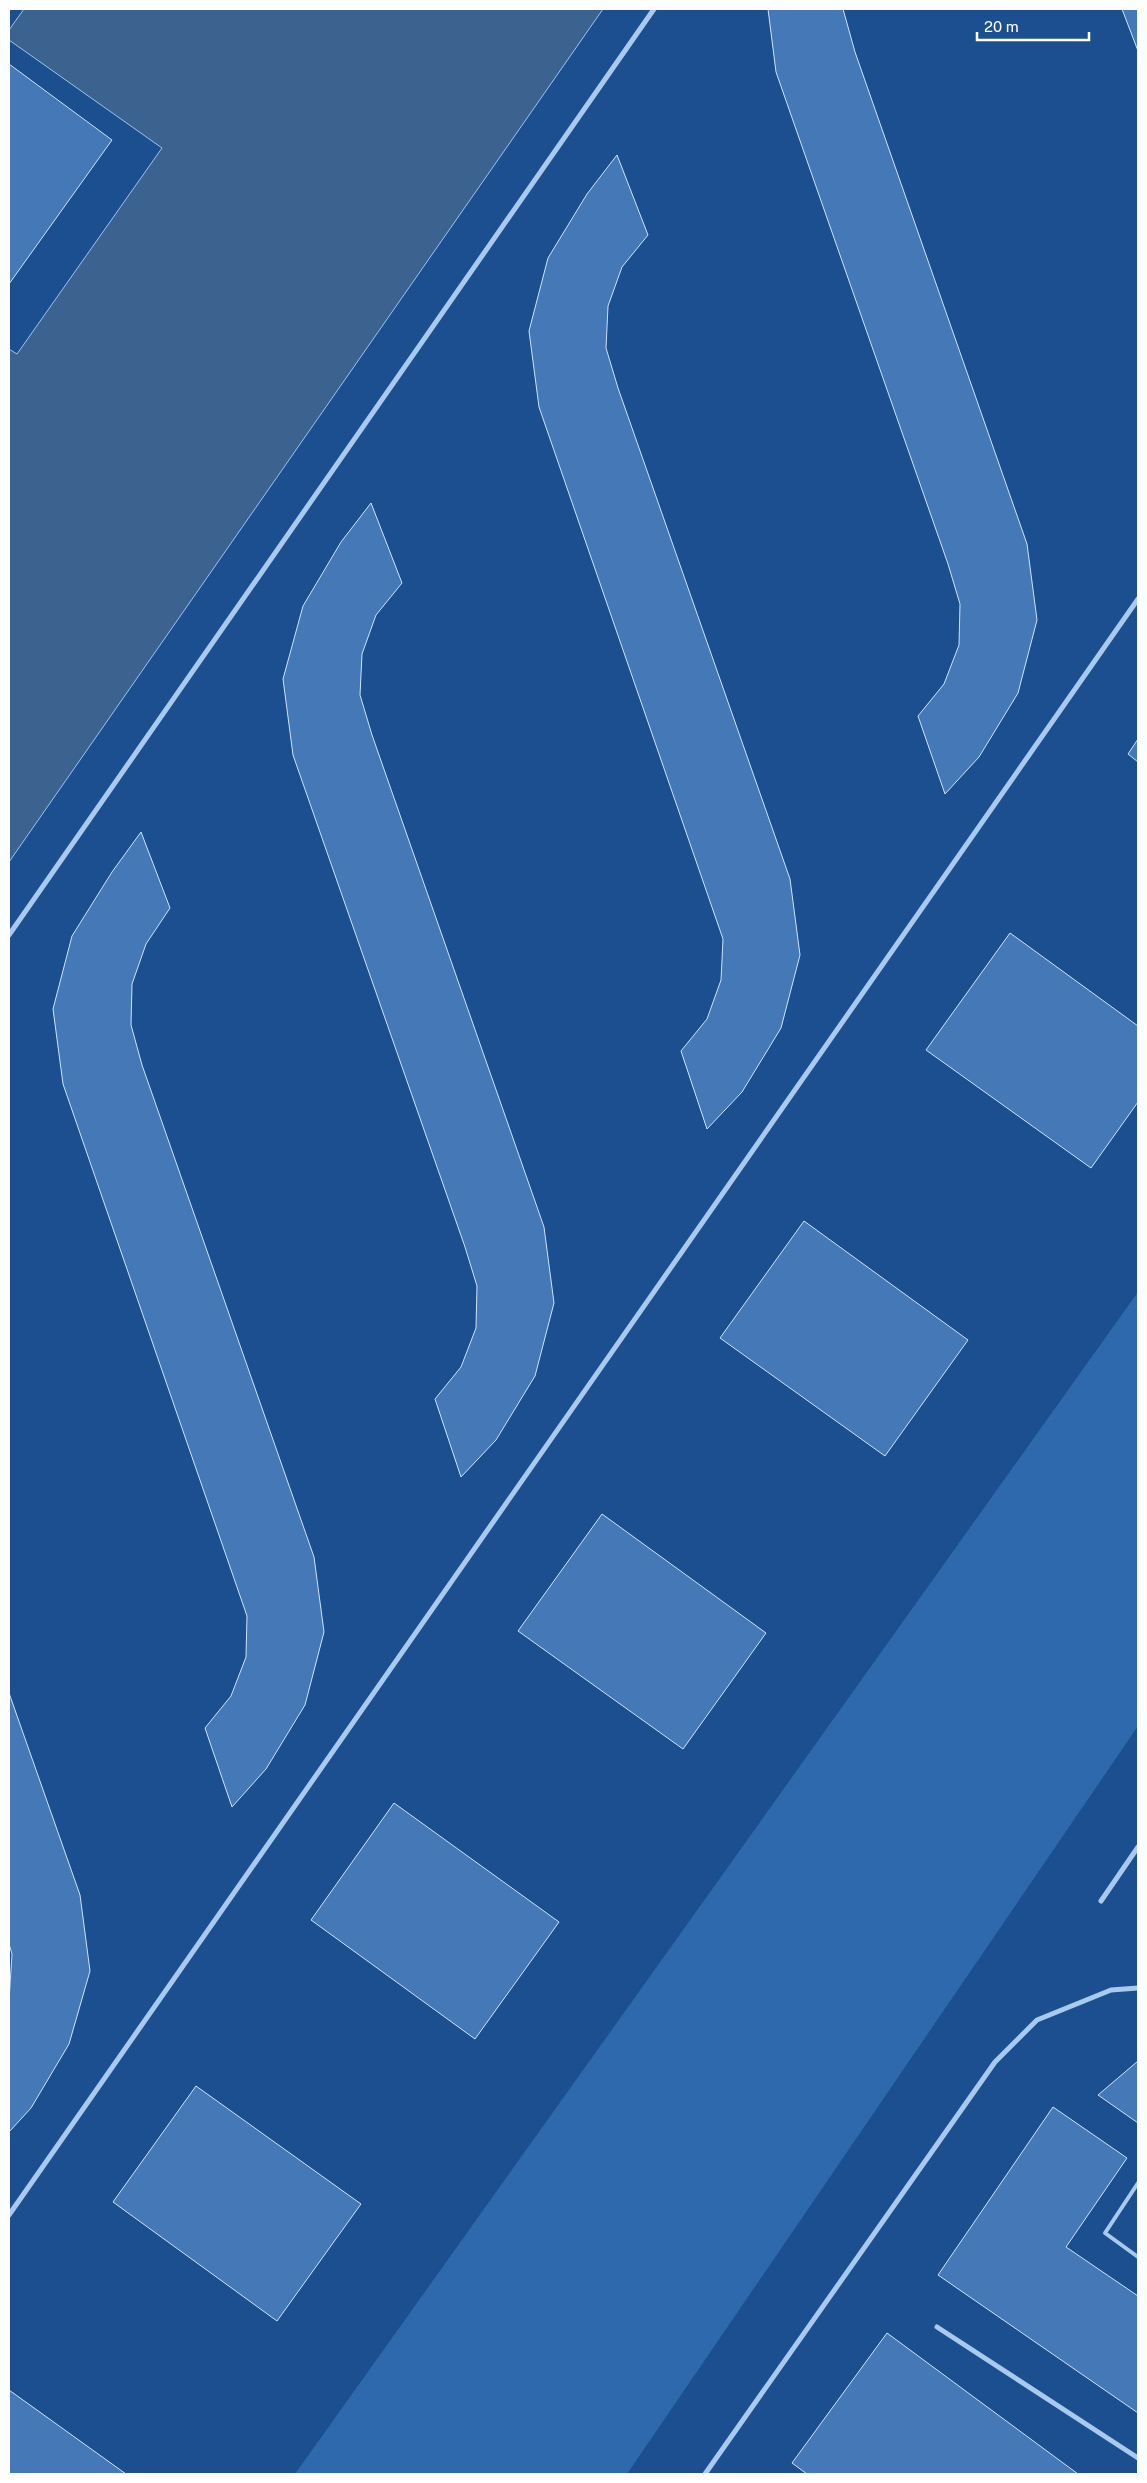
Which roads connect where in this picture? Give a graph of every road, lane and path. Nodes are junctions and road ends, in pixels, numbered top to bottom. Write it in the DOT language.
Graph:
graph roads {
  1 [pos="654,9"];
  2 [pos="1138,599"];
  3 [pos="9,935"];
  4 [pos="1138,1846"];
  5 [pos="1101,1901"];
  6 [pos="1138,1988"];
  7 [pos="1138,2183"];
  8 [pos="9,2214"];
  9 [pos="1138,2257"];
  10 [pos="937,2327"];
  11 [pos="1138,2458"];
  12 [pos="705,2474"];
  1 -- 3 [label="street"];
  2 -- 8 [label="street"];
  4 -- 5 [label="street"];
  6 -- 12 [label="street"];
  7 -- 9 [label="lane"];
  10 -- 11 [label="street"];
}
